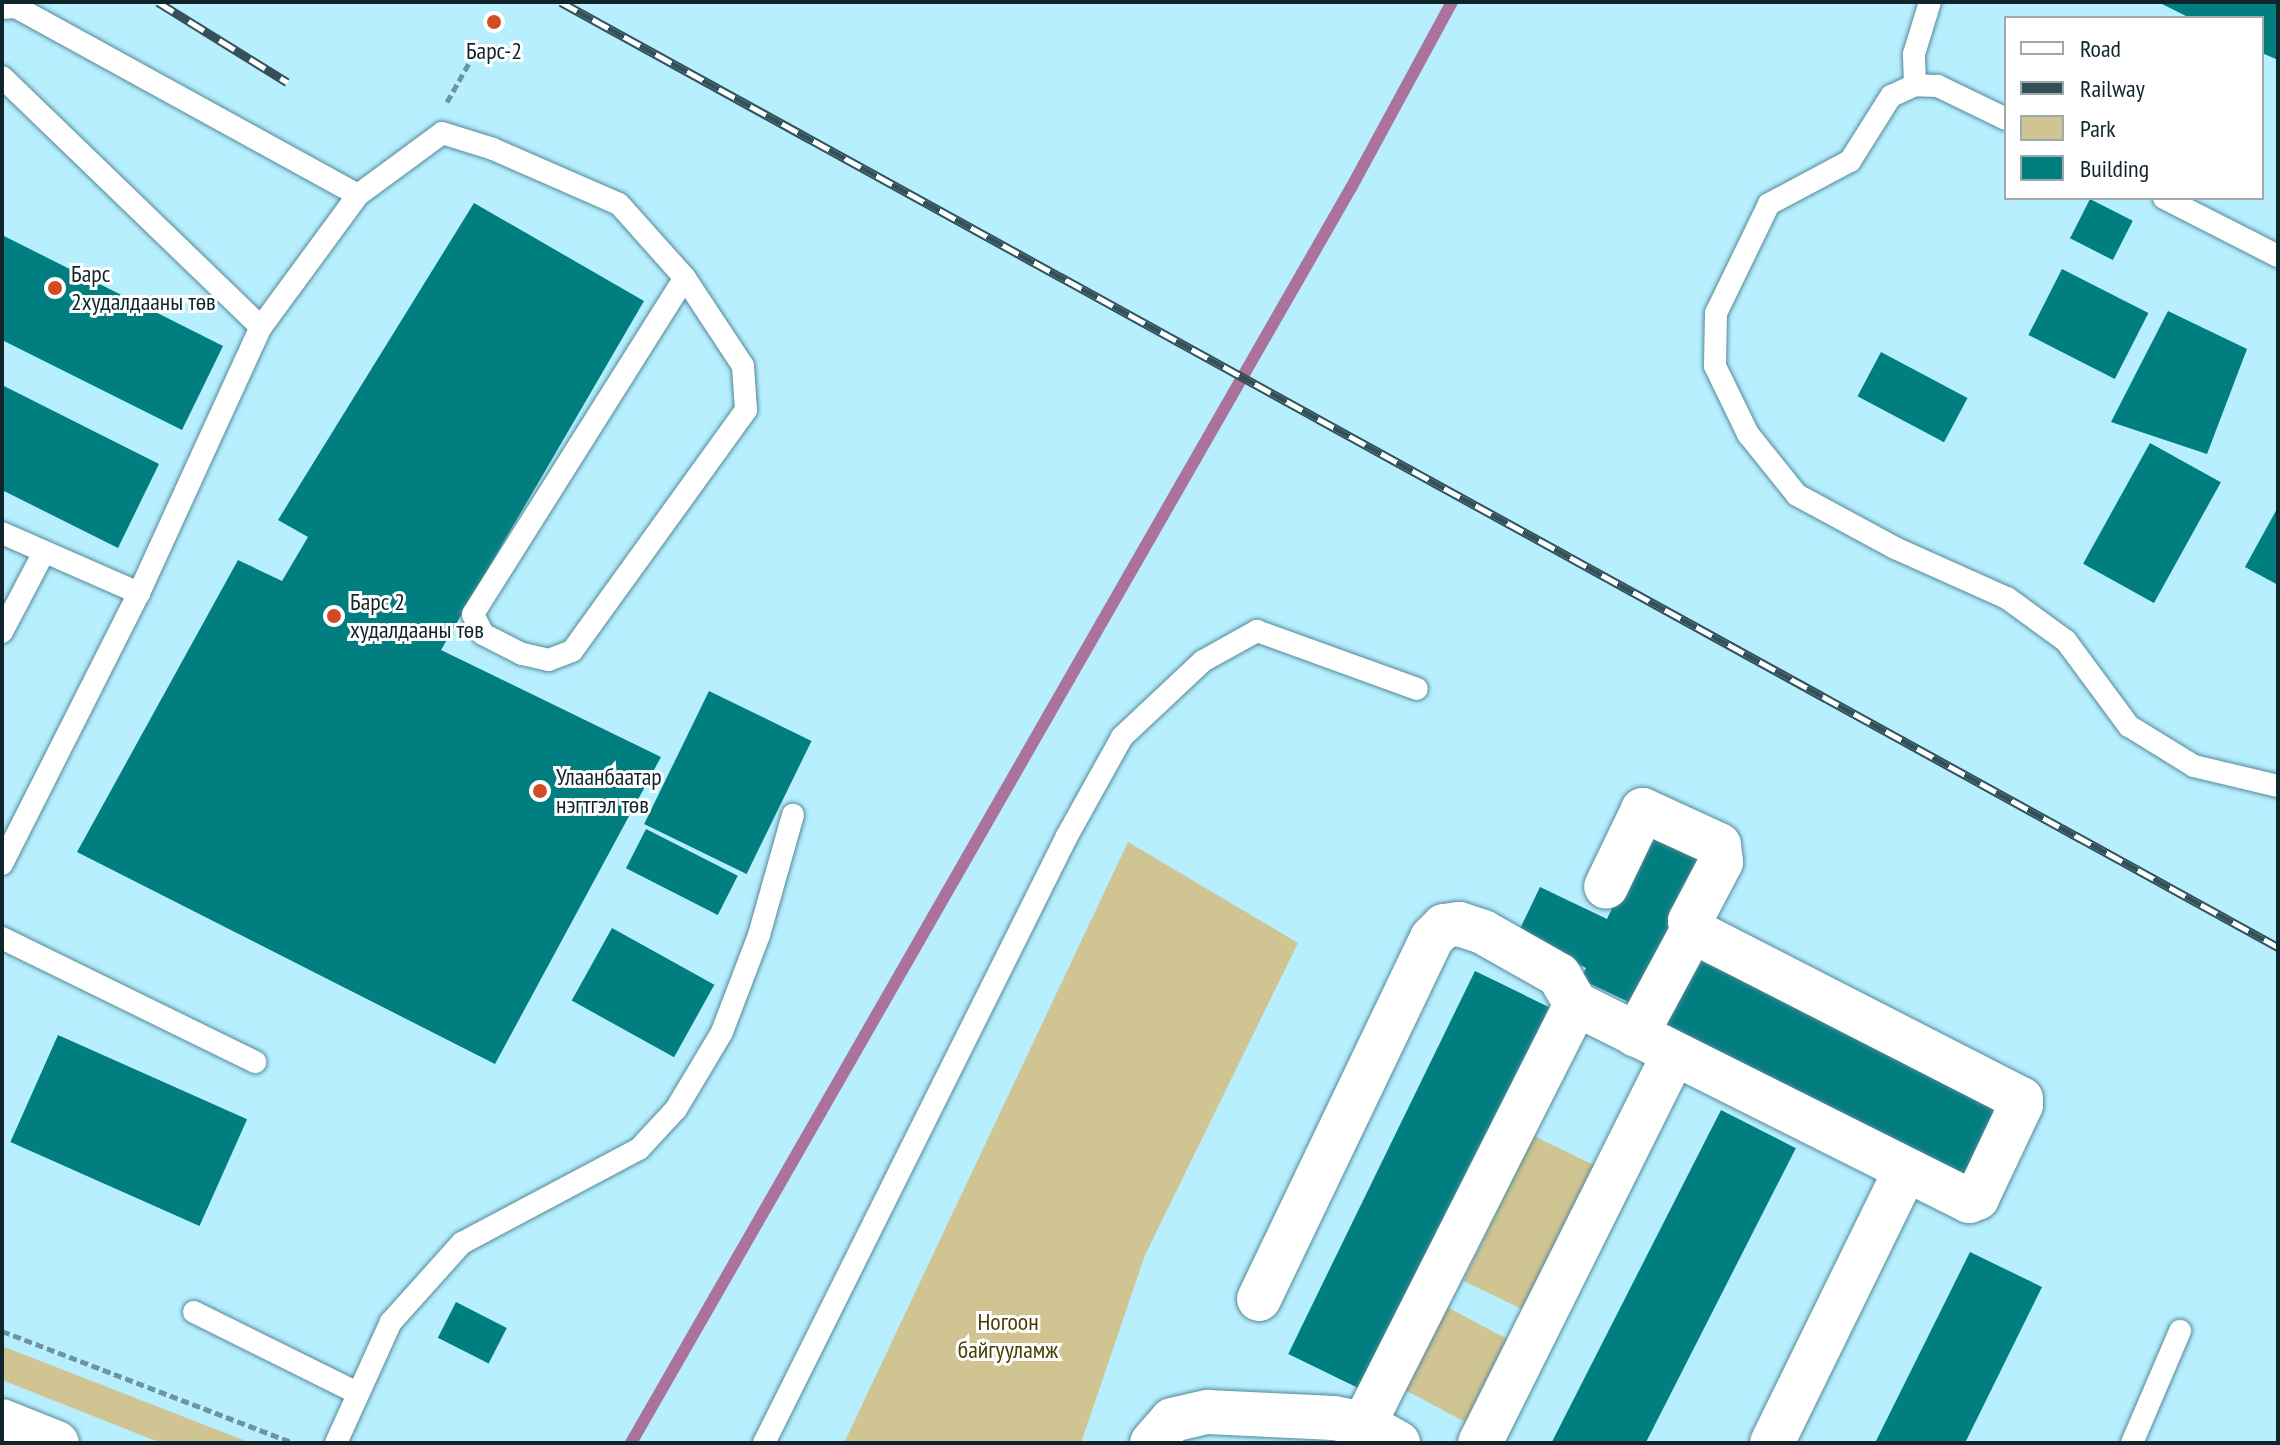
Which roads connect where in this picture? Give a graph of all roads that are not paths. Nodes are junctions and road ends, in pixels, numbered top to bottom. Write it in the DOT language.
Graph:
graph roads {
  1 [pos="1930,2"];
  2 [pos="2,8"];
  3 [pos="2,77"];
  4 [pos="1915,85"];
  5 [pos="2004,118"];
  6 [pos="358,195"];
  7 [pos="2168,200"];
  8 [pos="2278,256"];
  9 [pos="685,278"];
  10 [pos="261,327"];
  11 [pos="2,533"];
  12 [pos="44,552"];
  13 [pos="139,593"];
  14 [pos="2,632"];
  15 [pos="1417,689"];
  16 [pos="2278,786"];
  17 [pos="793,815"];
  18 [pos="2,864"];
  19 [pos="1606,887"];
  20 [pos="1692,931"];
  21 [pos="2,938"];
  22 [pos="1576,1004"];
  23 [pos="1636,1035"];
  24 [pos="1674,1054"];
  25 [pos="255,1062"];
  26 [pos="1904,1173"];
  27 [pos="1259,1299"];
  28 [pos="194,1312"];
  29 [pos="2180,1331"];
  30 [pos="357,1393"];
  31 [pos="2,1421"];
  32 [pos="1381,1434"];
  33 [pos="57,1443"];
  34 [pos="336,1443"];
  35 [pos="764,1443"];
  36 [pos="1152,1443"];
  37 [pos="1480,1443"];
  38 [pos="1772,1443"];
  39 [pos="2132,1443"];
  1 -- 4 [label="lane"];
  2 -- 6 [label="lane"];
  3 -- 10 [label="lane"];
  4 -- 5 [label="lane"];
  4 -- 16 [label="lane"];
  6 -- 9 [label="lane"];
  6 -- 10 [label="lane"];
  7 -- 8 [label="lane"];
  9 -- 9 [label="lane"];
  10 -- 13 [label="lane"];
  11 -- 12 [label="lane"];
  12 -- 13 [label="lane"];
  12 -- 14 [label="lane"];
  13 -- 18 [label="lane"];
  15 -- 35 [label="lane"];
  17 -- 30 [label="lane"];
  19 -- 20 [label="main road"];
  20 -- 23 [label="main road"];
  20 -- 26 [label="main road"];
  21 -- 25 [label="lane"];
  22 -- 23 [label="main road"];
  22 -- 27 [label="main road"];
  22 -- 32 [label="main road"];
  23 -- 24 [label="main road"];
  24 -- 26 [label="main road"];
  24 -- 37 [label="main road"];
  26 -- 38 [label="main road"];
  28 -- 30 [label="lane"];
  29 -- 39 [label="lane"];
  30 -- 34 [label="lane"];
  31 -- 33 [label="main road"];
  32 -- 36 [label="main road"];
}
